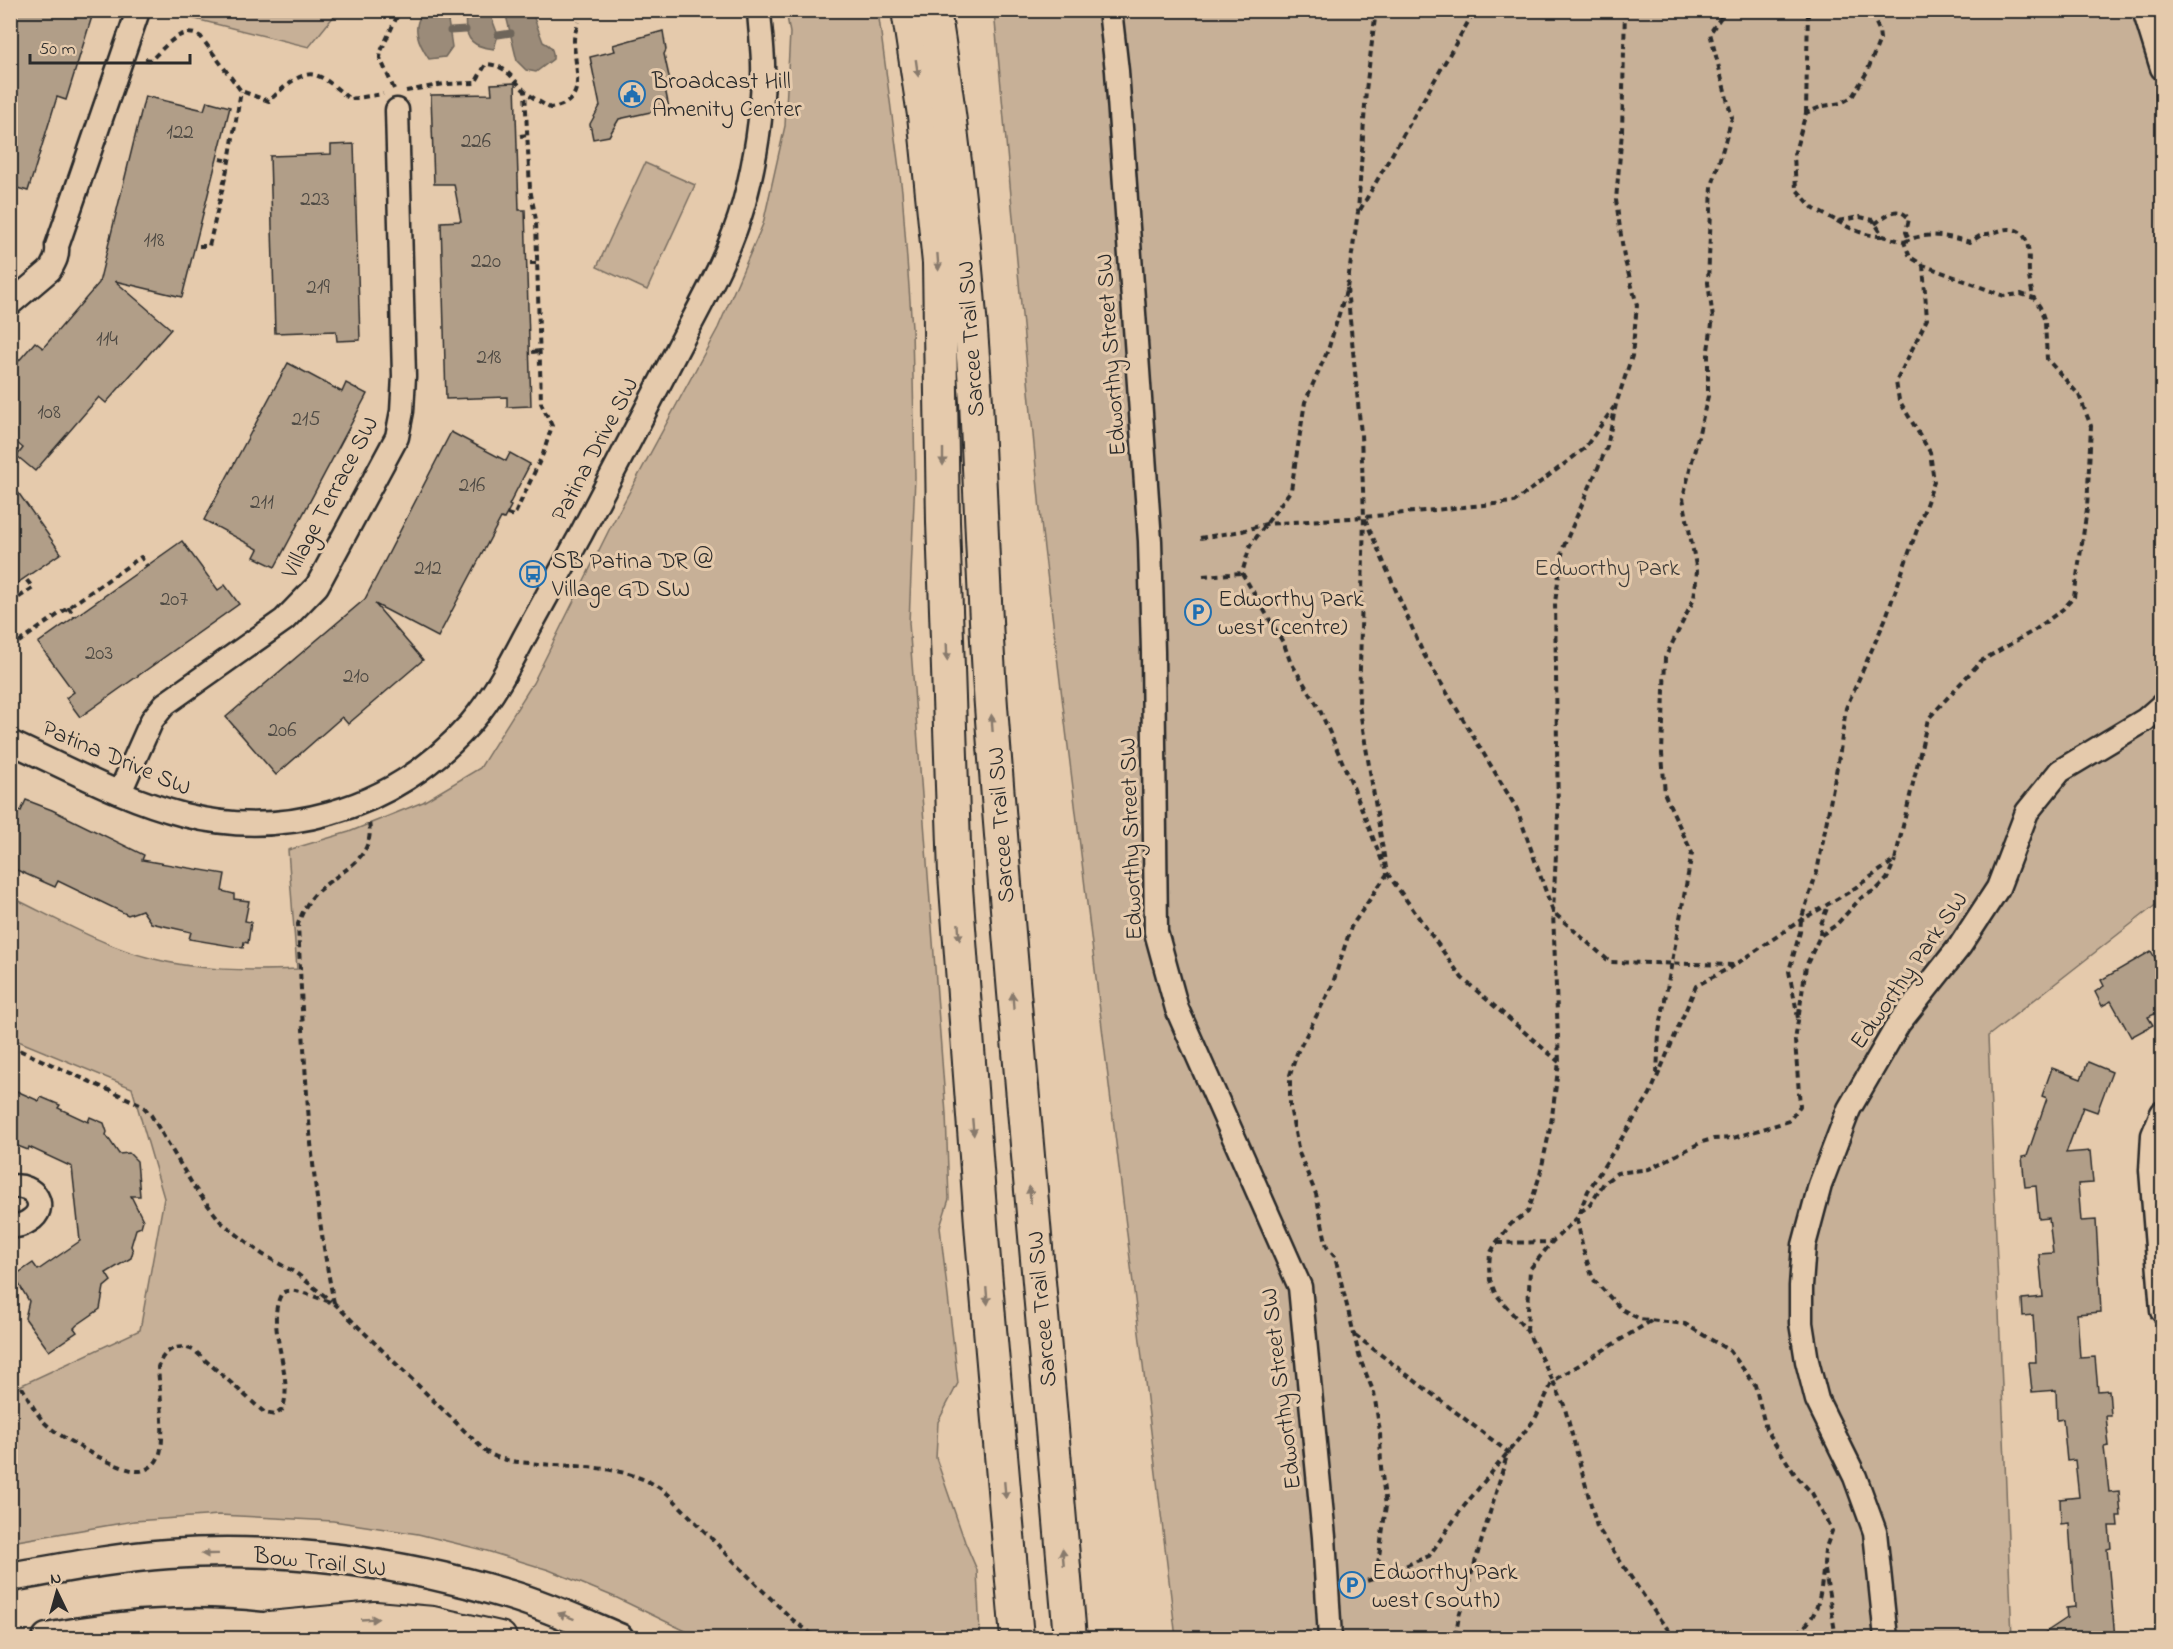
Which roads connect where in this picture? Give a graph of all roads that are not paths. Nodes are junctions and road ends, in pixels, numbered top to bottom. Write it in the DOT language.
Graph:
graph roads {
  1 [pos="759,10"];
  2 [pos="908,10"];
  3 [pos="934,10"];
  4 [pos="1110,10"];
  5 [pos="2144,10"];
  6 [pos="137,14"];
  7 [pos="2163,68"];
  8 [pos="396,101"];
  9 [pos="10,304"];
  10 [pos="2163,705"];
  11 [pos="10,742"];
  12 [pos="120,792"];
  13 [pos="2163,1113"];
  14 [pos="10,1186"];
  15 [pos="10,1227"];
  16 [pos="2163,1311"];
  17 [pos="10,1577"];
  18 [pos="270,1628"];
  19 [pos="1013,1630"];
  20 [pos="1071,1631"];
  21 [pos="47,1638"];
  22 [pos="334,1638"];
  23 [pos="500,1638"];
  24 [pos="620,1638"];
  25 [pos="1330,1638"];
  26 [pos="1886,1638"];
  1 -- 12 [label="street, Patina Drive SW"];
  2 -- 19 [label="highway, Sarcee Trail SW, one-way"];
  20 -- 3 [label="highway, Sarcee Trail SW, one-way"];
  4 -- 25 [label="street, Edworthy Street SW"];
  5 -- 7 [label="street"];
  6 -- 9 [label="street"];
  8 -- 12 [label="street, Village Terrace SW"];
  10 -- 26 [label="street, Edworthy Park SW"];
  11 -- 12 [label="street, Patina Drive SW"];
  13 -- 16 [label="street"];
  14 -- 15 [label="street"];
  24 -- 17 [label="main road, Bow Trail SW, one-way"];
  18 -- 21 [label="main road"];
  18 -- 22 [label="main road"];
  18 -- 23 [label="highway, one-way"];
}
